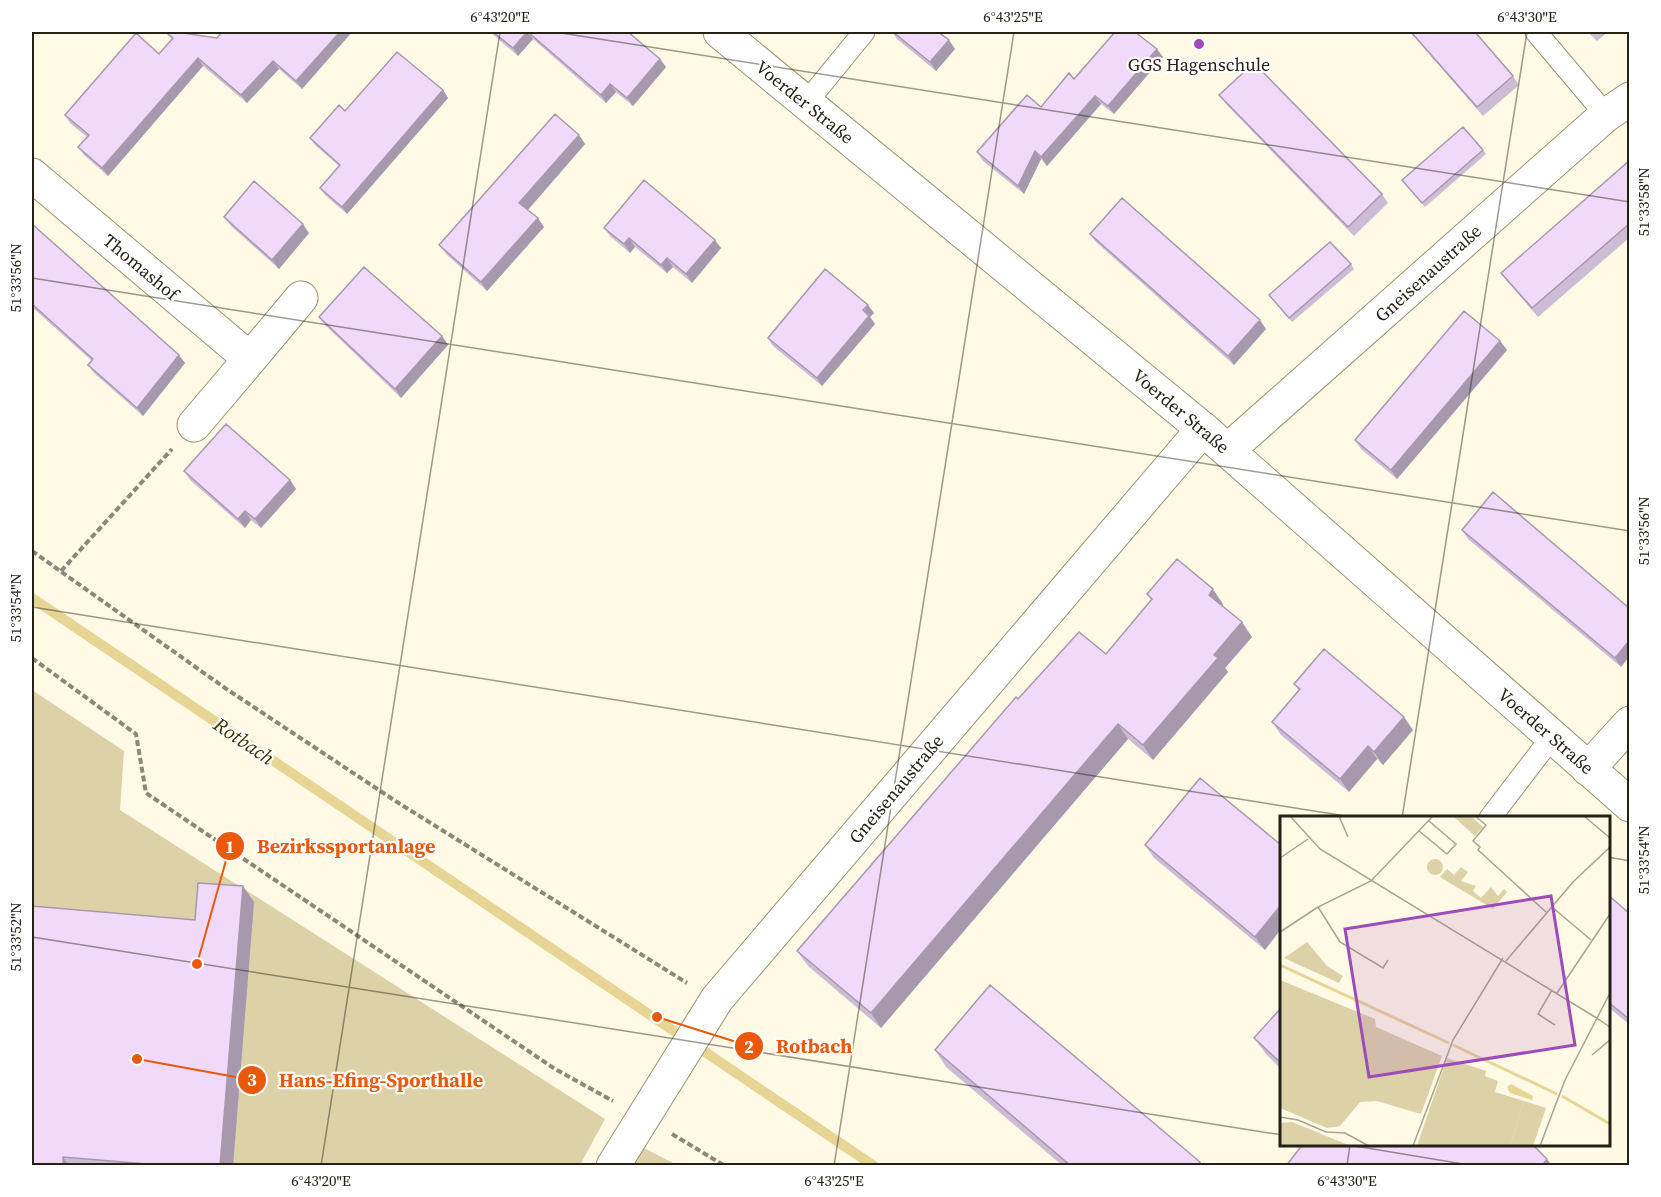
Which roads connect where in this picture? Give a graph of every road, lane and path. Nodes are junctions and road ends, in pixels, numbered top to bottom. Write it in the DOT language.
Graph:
graph roads {
  1 [pos="720,32"];
  2 [pos="864,32"];
  3 [pos="1536,32"];
  4 [pos="806,103"];
  5 [pos="1618,107"];
  6 [pos="32,175"];
  7 [pos="301,298"];
  8 [pos="250,358"];
  9 [pos="194,425"];
  10 [pos="1203,429"];
  11 [pos="1228,450"];
  12 [pos="32,551"];
  13 [pos="61,571"];
  14 [pos="32,658"];
  15 [pos="1629,723"];
  16 [pos="1552,737"];
  17 [pos="1588,769"];
  18 [pos="1629,805"];
  19 [pos="1492,816"];
  20 [pos="713,1004"];
  21 [pos="642,1117"];
  22 [pos="613,1166"];
  23 [pos="725,1166"];
  1 -- 4 [label="street, Voerder Straße"];
  2 -- 4 [label="lane"];
  3 -- 5 [label="lane"];
  4 -- 10 [label="street, Voerder Straße"];
  5 -- 11 [label="street, Gneisenaustraße"];
  6 -- 8 [label="street, Thomashof"];
  7 -- 8 [label="street"];
  8 -- 9 [label="street"];
  9 -- 13 [label="path"];
  10 -- 11 [label="street, Voerder Straße"];
  10 -- 20 [label="street, Gneisenaustraße"];
  11 -- 16 [label="street, Voerder Straße"];
  12 -- 13 [label="path"];
  13 -- 20 [label="path"];
  14 -- 21 [label="path"];
  15 -- 17 [label="street"];
  16 -- 17 [label="street, Voerder Straße"];
  16 -- 19 [label="lane"];
  17 -- 18 [label="street, Voerder Straße"];
  20 -- 21 [label="street, Gneisenaustraße"];
  21 -- 22 [label="street, Gneisenaustraße"];
  21 -- 23 [label="path"];
}
